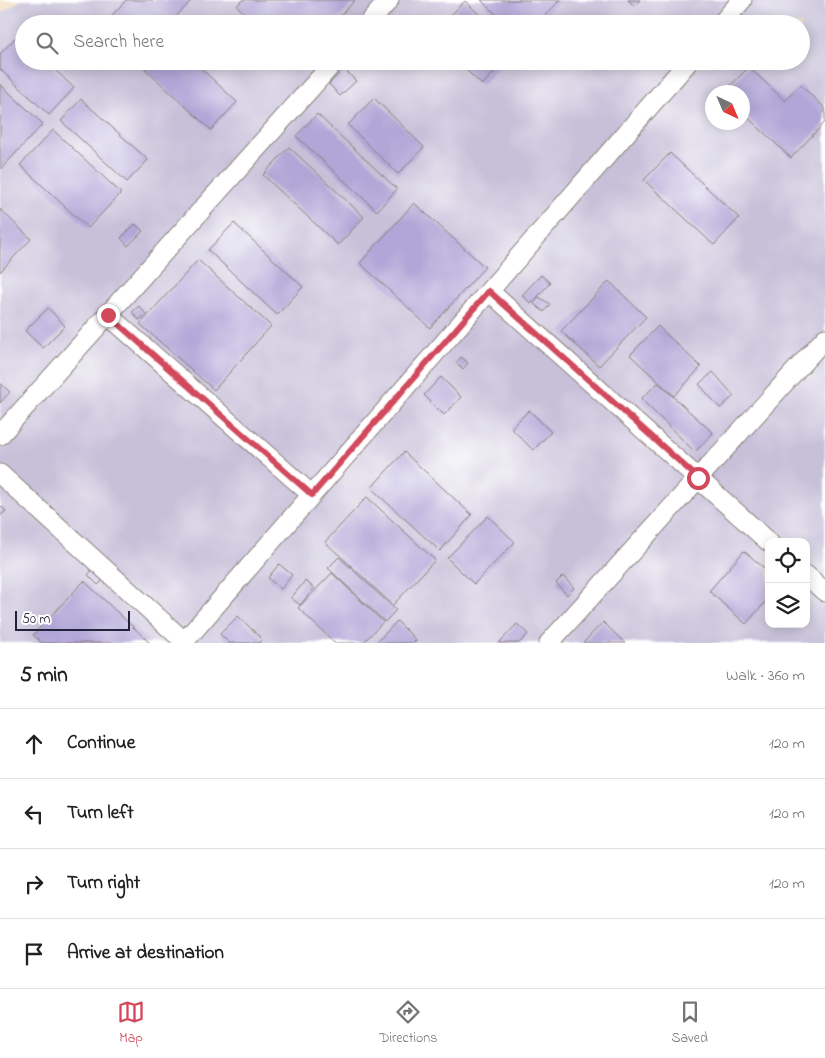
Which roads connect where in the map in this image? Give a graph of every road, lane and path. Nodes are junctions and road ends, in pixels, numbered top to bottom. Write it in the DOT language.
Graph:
graph roads {
  1 [pos="389,0"];
  2 [pos="742,0"];
  3 [pos="376,15"];
  4 [pos="730,15"];
  5 [pos="327,70"];
  6 [pos="681,70"];
  7 [pos="489,291"];
  8 [pos="108,315"];
  9 [pos="825,338"];
  10 [pos="0,436"];
  11 [pos="0,474"];
  12 [pos="698,478"];
  13 [pos="312,495"];
  14 [pos="765,538"];
  15 [pos="810,579"];
  16 [pos="825,592"];
  17 [pos="185,642"];
  18 [pos="549,643"];
  1 -- 3 [label="lane"];
  2 -- 4 [label="lane"];
  5 -- 8 [label="lane"];
  6 -- 7 [label="lane"];
  7 -- 12 [label="lane"];
  7 -- 13 [label="lane"];
  8 -- 10 [label="lane"];
  8 -- 13 [label="lane"];
  9 -- 12 [label="lane"];
  11 -- 17 [label="lane"];
  12 -- 14 [label="lane"];
  12 -- 18 [label="lane"];
  13 -- 17 [label="lane"];
  15 -- 16 [label="lane"];
}
